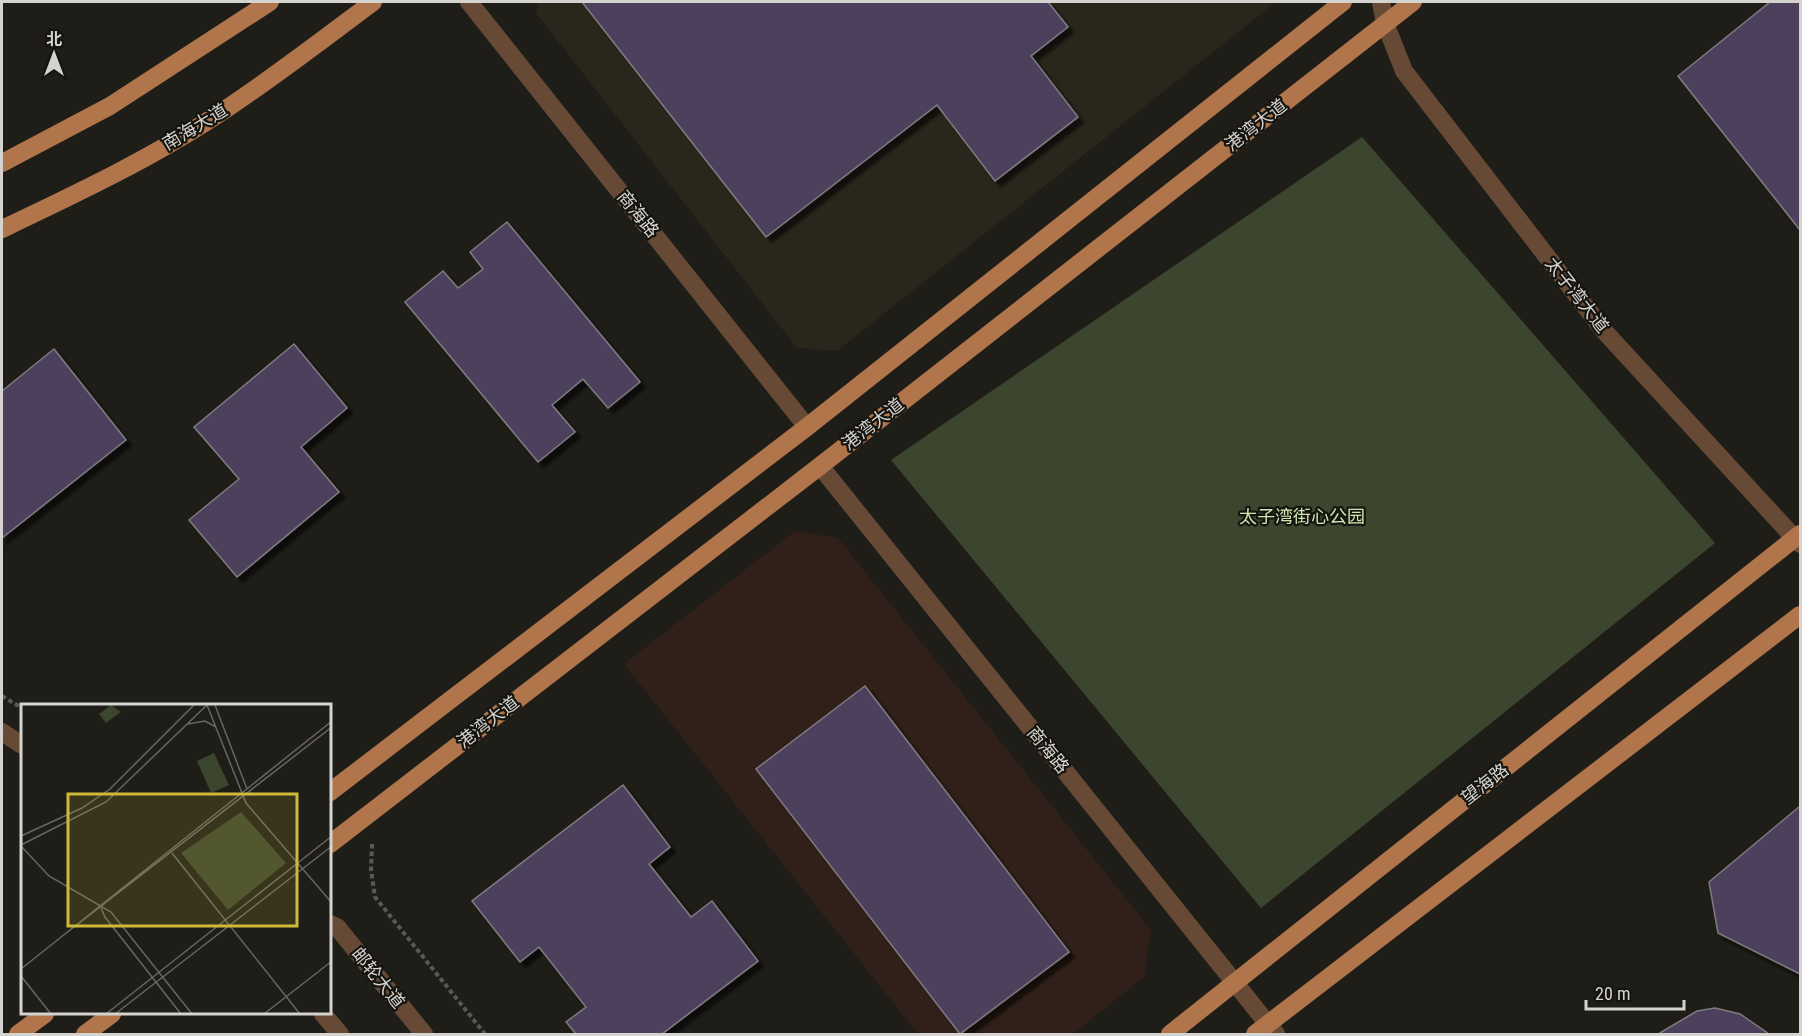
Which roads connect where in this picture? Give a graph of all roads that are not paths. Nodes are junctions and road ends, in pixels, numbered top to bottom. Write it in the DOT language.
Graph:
graph roads {
  1 [pos="270,2"];
  2 [pos="373,2"];
  3 [pos="469,2"];
  4 [pos="1342,2"];
  5 [pos="1381,2"];
  6 [pos="1394,2"];
  7 [pos="1413,2"];
  8 [pos="1385,23"];
  9 [pos="2,163"];
  10 [pos="2,229"];
  11 [pos="807,427"];
  12 [pos="820,466"];
  13 [pos="1799,539"];
  14 [pos="1800,615"];
  15 [pos="2,732"];
  16 [pos="21,744"];
  17 [pos="332,790"];
  18 [pos="332,842"];
  19 [pos="332,925"];
  20 [pos="1235,983"];
  21 [pos="44,1015"];
  22 [pos="111,1015"];
  23 [pos="324,1015"];
  24 [pos="1266,1031"];
  25 [pos="18,1035"];
  26 [pos="85,1035"];
  27 [pos="339,1035"];
  28 [pos="424,1035"];
  29 [pos="1170,1035"];
  1 -- 9 [label="main road"];
  2 -- 10 [label="main road, 南海大道"];
  3 -- 11 [label="street, 商海路"];
  4 -- 11 [label="main road"];
  5 -- 8 [label="street, 太子湾大道"];
  6 -- 8 [label="street"];
  7 -- 8 [label="main road, 港湾大道"];
  8 -- 12 [label="main road, 港湾大道"];
  8 -- 13 [label="street, 太子湾大道"];
  11 -- 17 [label="main road"];
  12 -- 18 [label="main road, 港湾大道"];
  12 -- 20 [label="street, 商海路"];
  13 -- 20 [label="main road, 望海路"];
  14 -- 24 [label="main road"];
  15 -- 16 [label="street"];
  19 -- 28 [label="street, 邮轮大道"];
  20 -- 24 [label="street, 商海路"];
  20 -- 29 [label="main road, 望海路"];
  21 -- 25 [label="main road"];
  22 -- 26 [label="main road"];
  23 -- 27 [label="street"];
}
